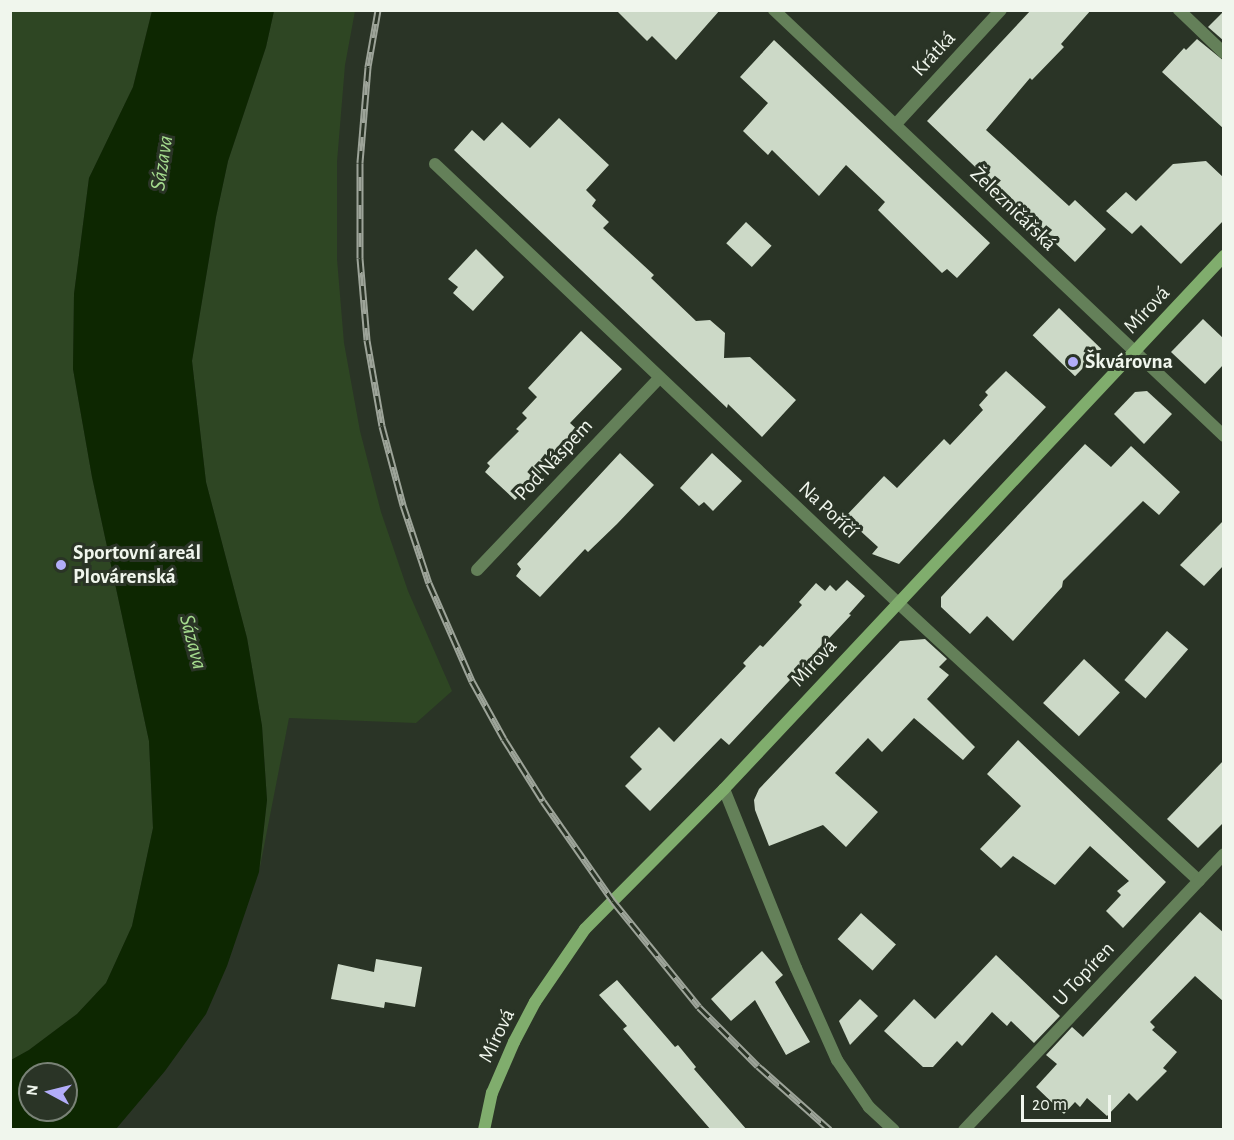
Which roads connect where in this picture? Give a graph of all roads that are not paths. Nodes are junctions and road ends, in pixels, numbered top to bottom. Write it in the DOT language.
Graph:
graph roads {
  1 [pos="774,10"];
  2 [pos="1001,10"];
  3 [pos="1179,10"];
  4 [pos="1224,53"];
  5 [pos="896,124"];
  6 [pos="435,164"];
  7 [pos="1224,256"];
  8 [pos="1134,352"];
  9 [pos="659,378"];
  10 [pos="1224,436"];
  11 [pos="477,570"];
  12 [pos="897,602"];
  13 [pos="724,789"];
  14 [pos="1224,854"];
  15 [pos="1199,880"];
  16 [pos="968,1125"];
  17 [pos="484,1130"];
  18 [pos="894,1130"];
  1 -- 5 [label="street, Železničářská"];
  2 -- 5 [label="street, Krátká"];
  3 -- 4 [label="street"];
  5 -- 8 [label="street, Železničářská"];
  6 -- 9 [label="street, Na Poříčí"];
  7 -- 8 [label="street, Mírová"];
  8 -- 10 [label="street, Železničářská"];
  8 -- 12 [label="street, Mírová"];
  9 -- 11 [label="street, Pod Náspem"];
  9 -- 12 [label="street, Na Poříčí"];
  12 -- 13 [label="street, Mírová"];
  12 -- 15 [label="street, Na Poříčí"];
  13 -- 17 [label="street, Mírová"];
  13 -- 18 [label="street"];
  14 -- 15 [label="street, U Topíren"];
  15 -- 16 [label="street, U Topíren"];
}
